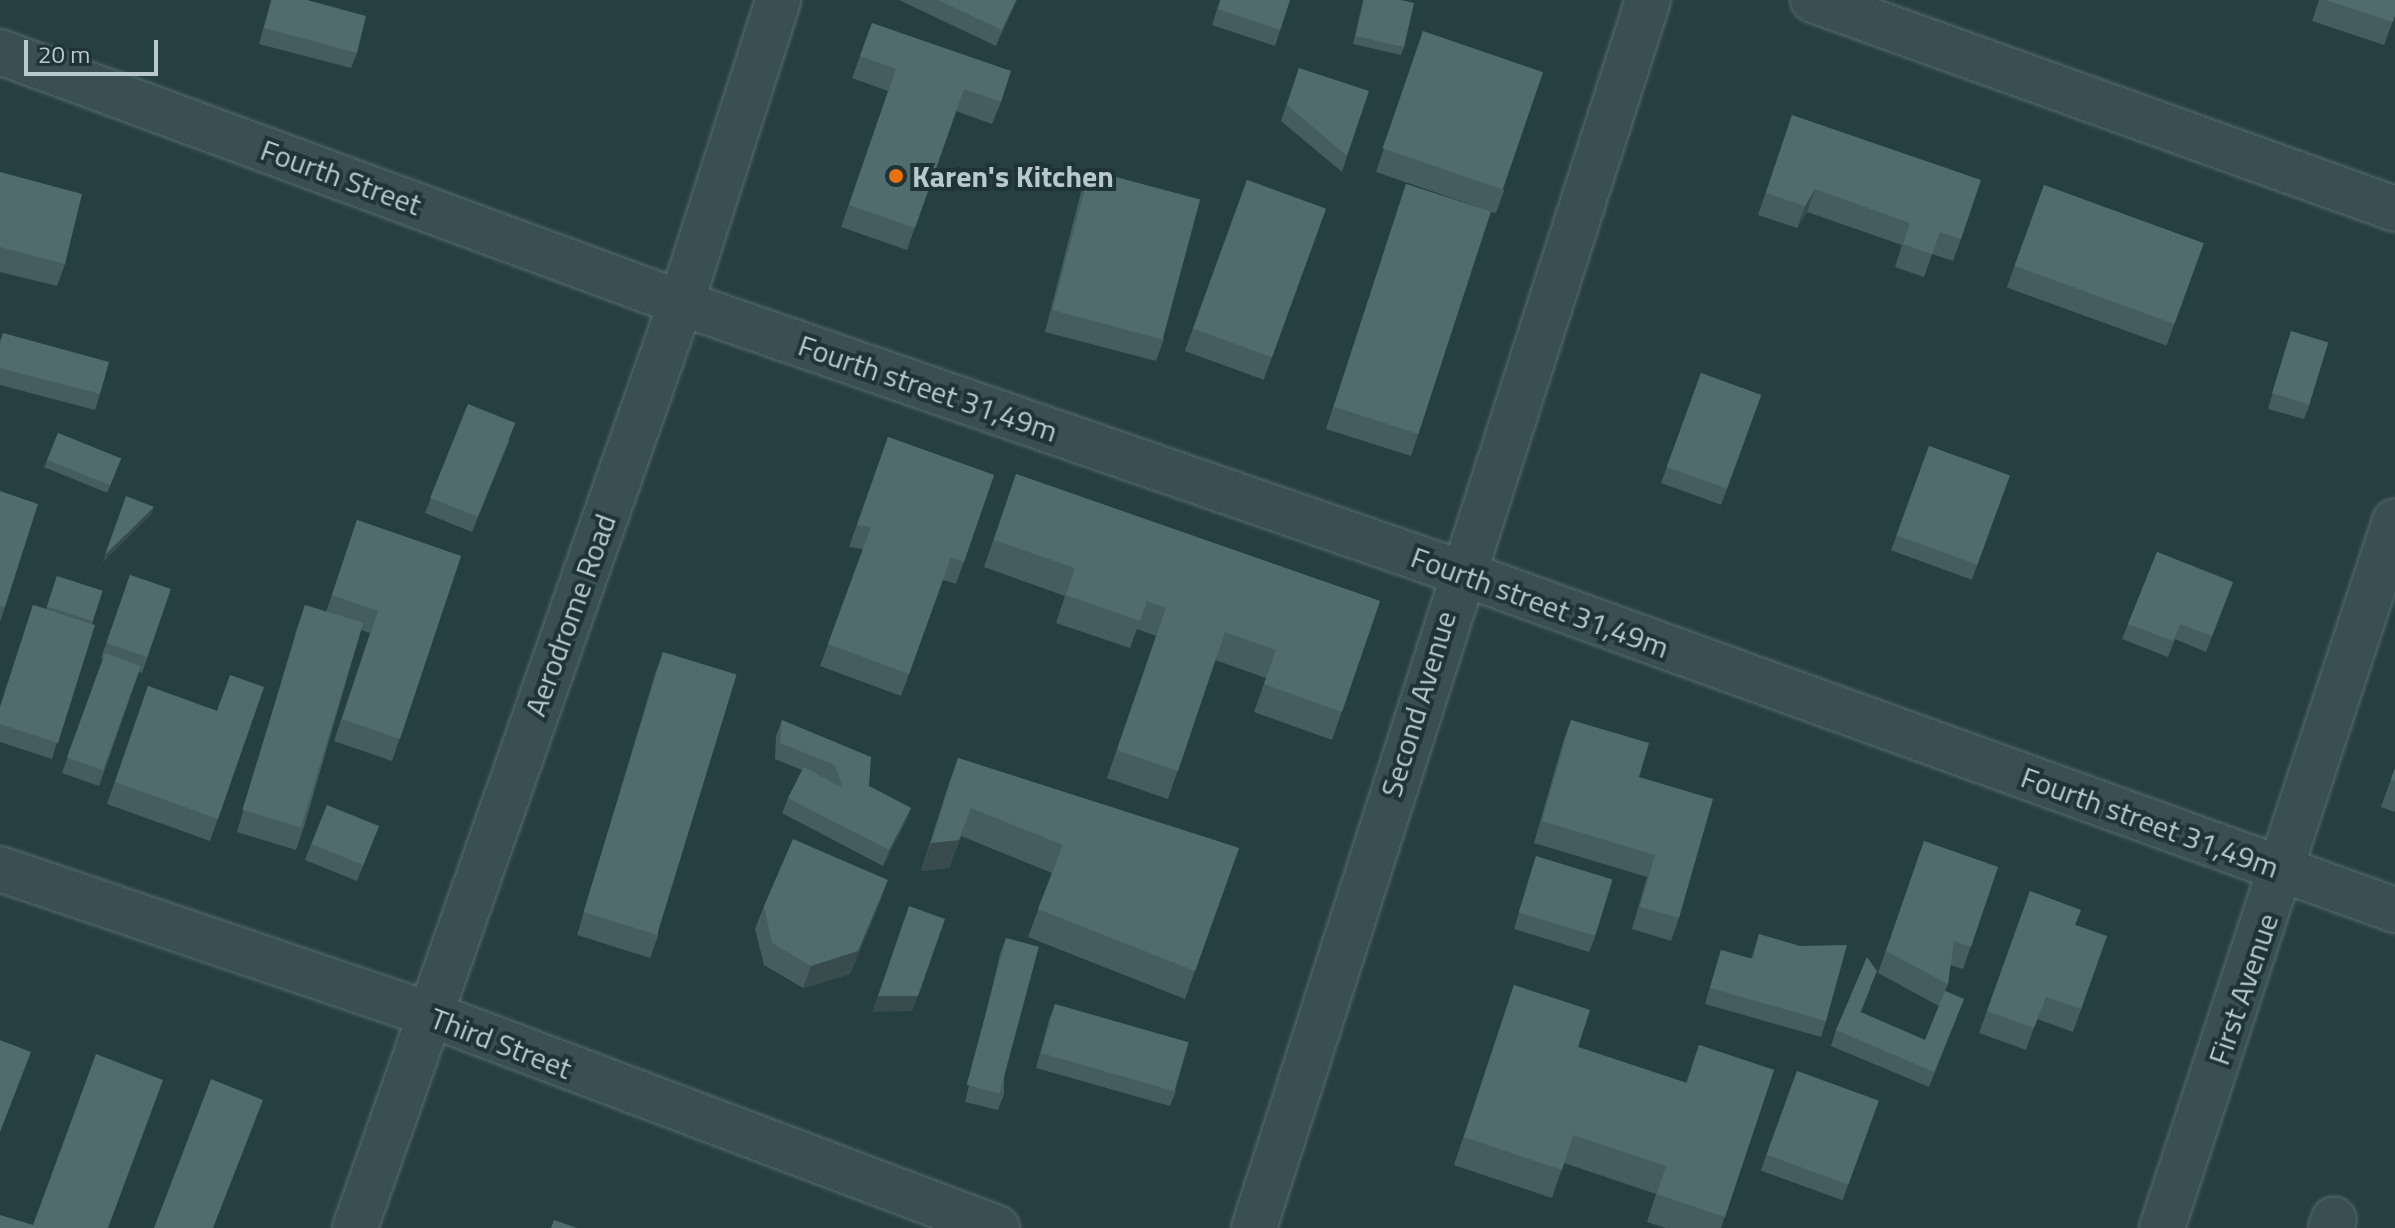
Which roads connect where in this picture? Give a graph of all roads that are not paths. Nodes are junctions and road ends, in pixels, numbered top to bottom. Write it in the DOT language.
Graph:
graph roads {
  1 [pos="778,0"];
  2 [pos="1648,0"];
  3 [pos="1813,0"];
  4 [pos="0,52"];
  5 [pos="2395,209"];
  6 [pos="681,303"];
  7 [pos="2395,521"];
  8 [pos="1459,572"];
  9 [pos="0,869"];
  10 [pos="2283,870"];
  11 [pos="2395,910"];
  12 [pos="429,1014"];
  13 [pos="355,1228"];
  14 [pos="997,1228"];
  15 [pos="1254,1228"];
  16 [pos="2162,1228"];
  1 -- 6 [label="street, Aerodrome Road"];
  2 -- 8 [label="street, Second Avenue"];
  3 -- 5 [label="street"];
  4 -- 6 [label="street, Fourth Street"];
  6 -- 8 [label="street, Fourth street 31,49m"];
  6 -- 12 [label="street, Aerodrome Road"];
  7 -- 10 [label="street, First Avenue"];
  8 -- 10 [label="street, Fourth street 31,49m"];
  8 -- 15 [label="street, Second Avenue"];
  9 -- 12 [label="street, Third Street"];
  10 -- 11 [label="street, Fourth street 31,49m"];
  10 -- 16 [label="street, First Avenue"];
  12 -- 13 [label="street, Aerodrome Road"];
  12 -- 14 [label="street, Third Street"];
}
